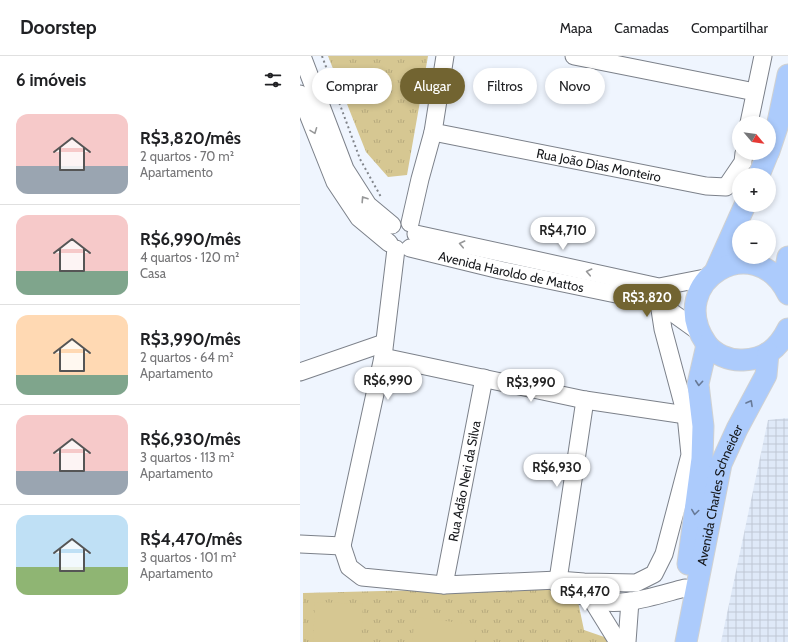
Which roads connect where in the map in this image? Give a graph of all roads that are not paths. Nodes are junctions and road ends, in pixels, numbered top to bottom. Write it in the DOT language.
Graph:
graph roads {
  1 [pos="302,56"];
  2 [pos="446,56"];
  3 [pos="574,56"];
  4 [pos="762,56"];
  5 [pos="788,75"];
  6 [pos="755,92"];
  7 [pos="300,94"];
  8 [pos="750,116"];
  9 [pos="776,130"];
  10 [pos="433,132"];
  11 [pos="743,160"];
  12 [pos="742,212"];
  13 [pos="404,239"];
  14 [pos="788,257"];
  15 [pos="712,274"];
  16 [pos="787,291"];
  17 [pos="659,303"];
  18 [pos="677,316"];
  19 [pos="663,329"];
  20 [pos="788,329"];
  21 [pos="709,344"];
  22 [pos="777,349"];
  23 [pos="384,350"];
  24 [pos="300,372"];
  25 [pos="484,378"];
  26 [pos="585,400"];
  27 [pos="686,415"];
  28 [pos="300,544"];
  29 [pos="342,546"];
  30 [pos="553,580"];
  31 [pos="444,585"];
  32 [pos="685,588"];
  33 [pos="592,600"];
  34 [pos="630,601"];
  35 [pos="618,642"];
  36 [pos="627,642"];
  37 [pos="673,642"];
  38 [pos="686,642"];
  13 -- 1 [label="street, one-way"];
  2 -- 10 [label="street"];
  3 -- 6 [label="street"];
  4 -- 6 [label="street"];
  5 -- 9 [label="main road"];
  6 -- 8 [label="street"];
  7 -- 13 [label="street, Avenida Haroldo de Mattos, one-way"];
  10 -- 11 [label="street, Rua João Dias Monteiro"];
  10 -- 13 [label="street"];
  12 -- 15 [label="main road"];
  15 -- 13 [label="street, Avenida Haroldo de Mattos, one-way"];
  13 -- 17 [label="street, Avenida Haroldo de Mattos"];
  13 -- 23 [label="street"];
  14 -- 16 [label="main road"];
  15 -- 16 [label="main road"];
  15 -- 21 [label="main road, Avenida Charles Schneider"];
  17 -- 18 [label="street, Avenida Haroldo de Mattos"];
  17 -- 19 [label="street"];
  18 -- 19 [label="street"];
  18 -- 21 [label="street, Avenida Haroldo de Mattos"];
  19 -- 27 [label="street"];
  20 -- 22 [label="main road"];
  21 -- 22 [label="main road"];
  21 -- 32 [label="main road, Avenida Charles Schneider, one-way"];
  38 -- 22 [label="main road, Avenida Charles Schneider, one-way"];
  23 -- 24 [label="street"];
  23 -- 25 [label="street"];
  23 -- 29 [label="street"];
  25 -- 26 [label="street"];
  25 -- 31 [label="street, Rua Adão Neri da Silva"];
  26 -- 27 [label="street"];
  26 -- 30 [label="street"];
  27 -- 30 [label="street"];
  28 -- 29 [label="street"];
  29 -- 31 [label="street"];
  30 -- 31 [label="street"];
  30 -- 33 [label="street"];
  32 -- 34 [label="street"];
  32 -- 37 [label="main road, Avenida Charles Schneider"];
  33 -- 34 [label="street"];
  33 -- 35 [label="street"];
  34 -- 36 [label="street"];
}
